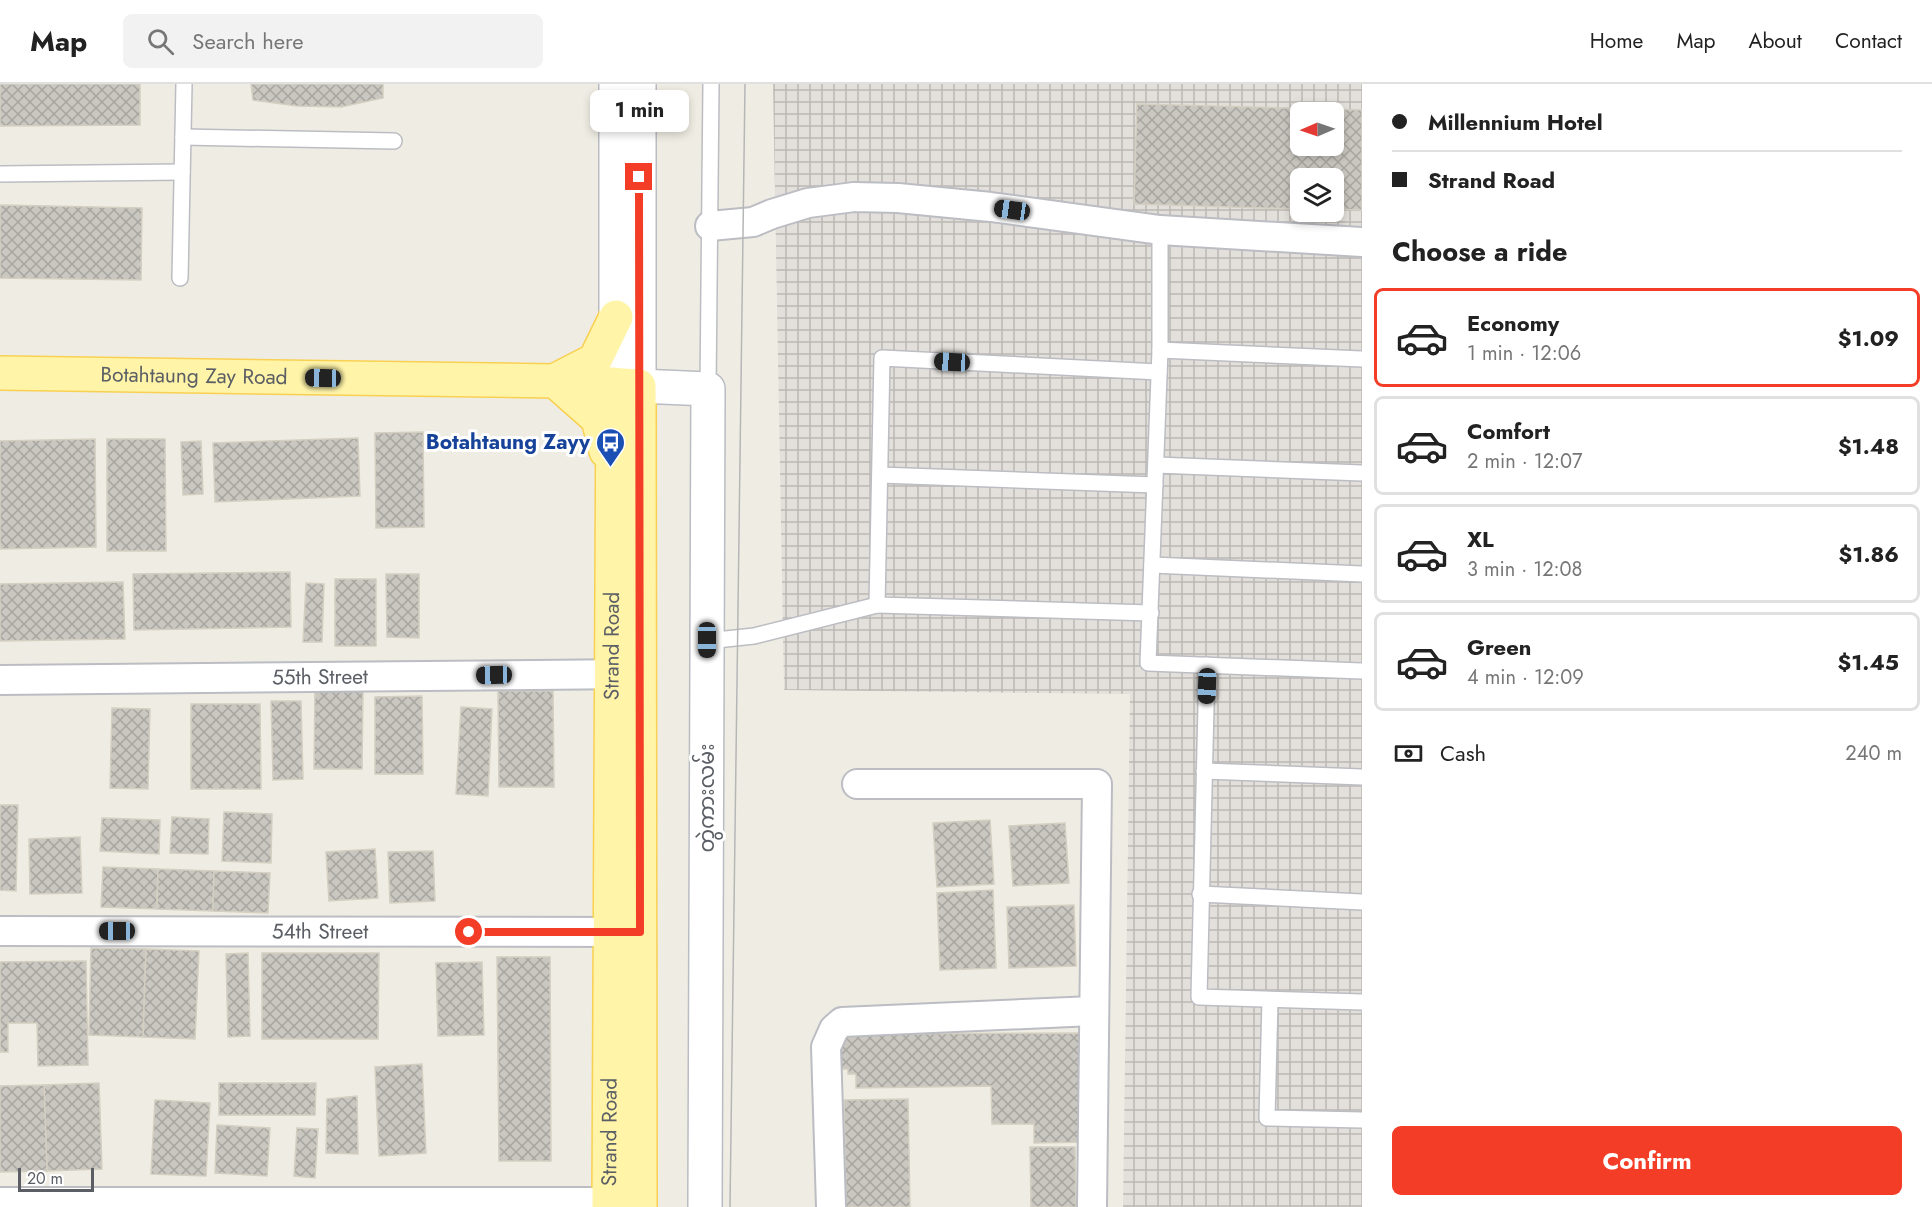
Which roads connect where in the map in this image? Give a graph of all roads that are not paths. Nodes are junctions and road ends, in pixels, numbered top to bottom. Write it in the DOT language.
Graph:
graph roads {
  1 [pos="184,84"];
  2 [pos="616,84"];
  3 [pos="639,84"];
  4 [pos="711,84"];
  5 [pos="183,137"];
  6 [pos="394,141"];
  7 [pos="182,172"];
  8 [pos="0,174"];
  9 [pos="710,226"];
  10 [pos="1160,230"];
  11 [pos="1362,242"];
  12 [pos="180,278"];
  13 [pos="616,317"];
  14 [pos="1160,350"];
  15 [pos="1362,359"];
  16 [pos="1159,372"];
  17 [pos="0,374"];
  18 [pos="555,381"];
  19 [pos="626,385"];
  20 [pos="708,389"];
  21 [pos="1156,465"];
  22 [pos="1362,472"];
  23 [pos="612,474"];
  24 [pos="880,475"];
  25 [pos="1155,485"];
  26 [pos="1152,565"];
  27 [pos="1362,574"];
  28 [pos="877,604"];
  29 [pos="1150,613"];
  30 [pos="707,640"];
  31 [pos="1207,665"];
  32 [pos="1362,671"];
  33 [pos="626,674"];
  34 [pos="0,680"];
  35 [pos="1204,771"];
  36 [pos="1362,777"];
  37 [pos="857,784"];
  38 [pos="1200,894"];
  39 [pos="1362,902"];
  40 [pos="0,931"];
  41 [pos="625,932"];
  42 [pos="1270,1000"];
  43 [pos="1362,1002"];
  44 [pos="1093,1011"];
  45 [pos="1362,1120"];
  46 [pos="0,1202"];
  47 [pos="625,1204"];
  48 [pos="705,1207"];
  49 [pos="831,1207"];
  50 [pos="1092,1207"];
  1 -- 5 [label="lane"];
  2 -- 13 [label="main road, Strand Road"];
  3 -- 19 [label="main road, Strand Road"];
  4 -- 9 [label="lane"];
  5 -- 6 [label="lane"];
  5 -- 7 [label="lane"];
  7 -- 8 [label="lane"];
  7 -- 12 [label="lane"];
  9 -- 10 [label="street"];
  9 -- 20 [label="lane"];
  10 -- 11 [label="street"];
  10 -- 14 [label="lane"];
  13 -- 18 [label="main road"];
  13 -- 19 [label="main road, Strand Road"];
  14 -- 15 [label="lane"];
  14 -- 16 [label="lane"];
  16 -- 21 [label="lane"];
  16 -- 24 [label="lane"];
  17 -- 18 [label="main road, Botahtaung Zay Road"];
  18 -- 19 [label="main road, Botahtaung Zay Road"];
  18 -- 23 [label="main road"];
  19 -- 20 [label="main road"];
  19 -- 23 [label="main road, Strand Road"];
  19 -- 33 [label="main road, Strand Road"];
  20 -- 30 [label="main road, တွဲကားလမ်း"];
  21 -- 22 [label="lane"];
  21 -- 25 [label="lane"];
  23 -- 33 [label="main road, Strand Road"];
  24 -- 25 [label="lane"];
  24 -- 28 [label="lane"];
  25 -- 26 [label="lane"];
  26 -- 27 [label="lane"];
  26 -- 29 [label="lane"];
  28 -- 29 [label="lane"];
  28 -- 30 [label="lane"];
  29 -- 31 [label="lane"];
  30 -- 48 [label="main road, တွဲကားလမ်း"];
  31 -- 32 [label="lane"];
  31 -- 35 [label="lane"];
  33 -- 34 [label="street, 55th Street"];
  33 -- 41 [label="main road, Strand Road"];
  35 -- 36 [label="lane"];
  35 -- 38 [label="lane"];
  37 -- 44 [label="street"];
  38 -- 39 [label="lane"];
  38 -- 42 [label="lane"];
  40 -- 41 [label="street, 54th Street"];
  41 -- 47 [label="main road, Strand Road"];
  42 -- 43 [label="lane"];
  42 -- 45 [label="lane"];
  44 -- 49 [label="street"];
  44 -- 50 [label="street"];
  46 -- 47 [label="street"];
}
